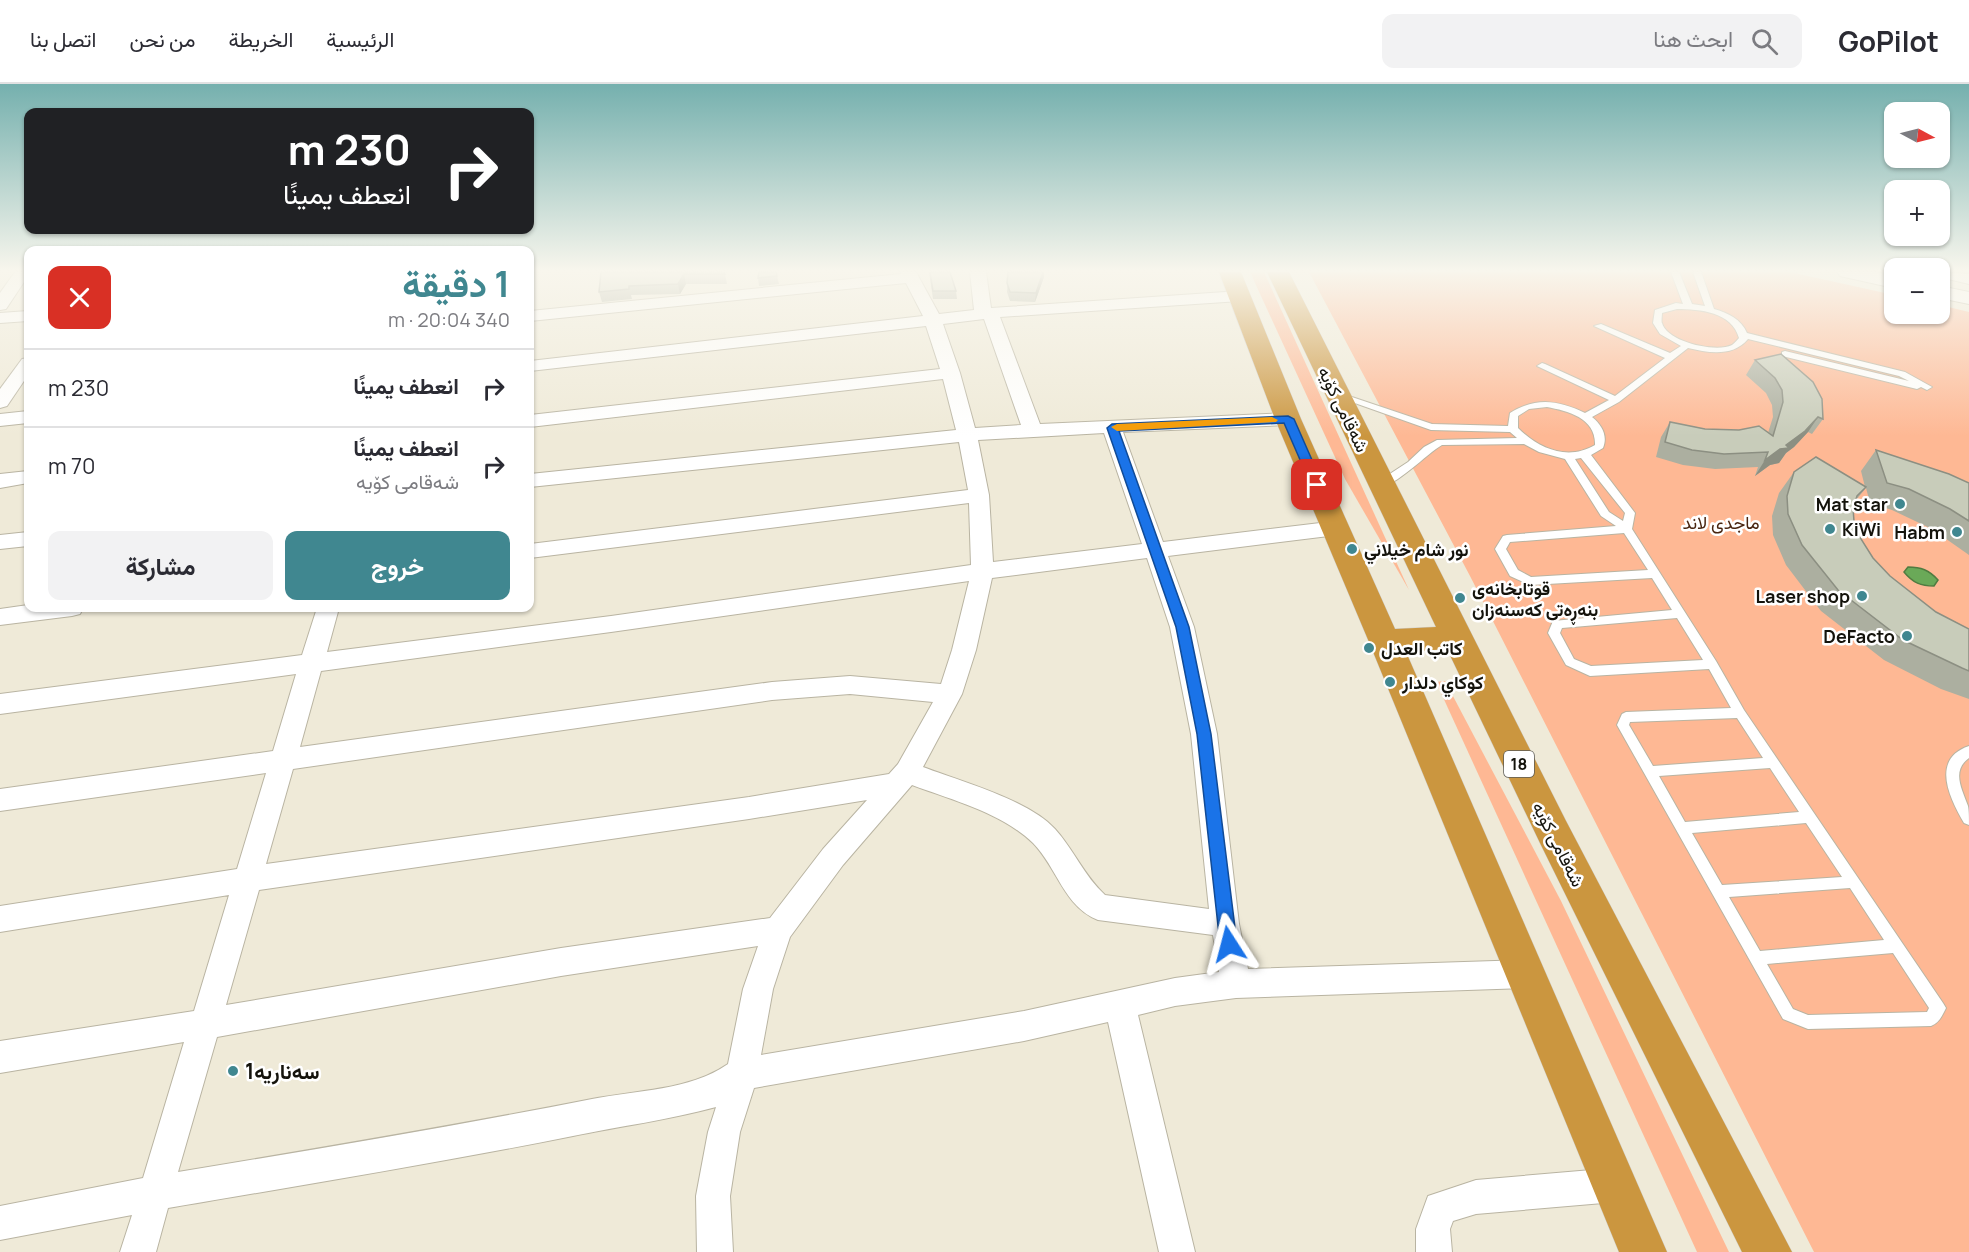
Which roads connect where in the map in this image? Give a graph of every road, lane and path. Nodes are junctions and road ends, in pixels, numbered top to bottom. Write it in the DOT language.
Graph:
graph roads {
  1 [pos="869,327"];
  2 [pos="936,327"];
  3 [pos="991,327"];
  4 [pos="1252,327"];
  5 [pos="1305,327"];
  6 [pos="1599,327"];
  7 [pos="1658,327"];
  8 [pos="1736,327"];
  9 [pos="1743,339"];
  10 [pos="1687,345"];
  11 [pos="1671,357"];
  12 [pos="534,366"];
  13 [pos="1542,366"];
  14 [pos="24,369"];
  15 [pos="951,373"];
  16 [pos="1339,396"];
  17 [pos="1616,400"];
  18 [pos="0,402"];
  19 [pos="24,417"];
  20 [pos="1585,417"];
  21 [pos="1288,419"];
  22 [pos="0,420"];
  23 [pos="534,421"];
  24 [pos="1421,425"];
  25 [pos="1112,428"];
  26 [pos="1513,429"];
  27 [pos="1033,430"];
  28 [pos="967,435"];
  29 [pos="1524,441"];
  30 [pos="1432,445"];
  31 [pos="1587,455"];
  32 [pos="1568,456"];
  33 [pos="24,478"];
  34 [pos="0,481"];
  35 [pos="534,481"];
  36 [pos="1380,485"];
  37 [pos="979,495"];
  38 [pos="1337,528"];
  39 [pos="1627,529"];
  40 [pos="24,539"];
  41 [pos="0,542"];
  42 [pos="1156,548"];
  43 [pos="534,551"];
  44 [pos="982,571"];
  45 [pos="1654,574"];
  46 [pos="36,612"];
  47 [pos="327,612"];
  48 [pos="1680,614"];
  49 [pos="0,616"];
  50 [pos="1456,637"];
  51 [pos="1385,642"];
  52 [pos="311,664"];
  53 [pos="1712,664"];
  54 [pos="950,694"];
  55 [pos="0,704"];
  56 [pos="1740,712"];
  57 [pos="1969,751"];
  58 [pos="283,760"];
  59 [pos="1773,762"];
  60 [pos="1649,772"];
  61 [pos="901,778"];
  62 [pos="0,800"];
  63 [pos="1810,817"];
  64 [pos="1969,819"];
  65 [pos="1681,828"];
  66 [pos="247,880"];
  67 [pos="1853,882"];
  68 [pos="1718,892"];
  69 [pos="0,919"];
  70 [pos="1225,924"];
  71 [pos="778,930"];
  72 [pos="1896,946"];
  73 [pos="1756,958"];
  74 [pos="1527,974"];
  75 [pos="1236,984"];
  76 [pos="1120,1005"];
  77 [pos="205,1024"];
  78 [pos="0,1057"];
  79 [pos="741,1074"];
  80 [pos="1615,1185"];
  81 [pos="155,1193"];
  82 [pos="0,1223"];
  83 [pos="138,1252"];
  84 [pos="715,1252"];
  85 [pos="1178,1252"];
  86 [pos="1434,1252"];
  87 [pos="1643,1252"];
  88 [pos="1768,1252"];
  1 -- 12 [label="street"];
  2 -- 15 [label="street"];
  3 -- 27 [label="street"];
  4 -- 21 [label="highway"];
  5 -- 16 [label="highway, شەقامی کۆیە / 18"];
  6 -- 11 [label="lane"];
  7 -- 10 [label="lane"];
  8 -- 9 [label="lane"];
  9 -- 9 [label="lane"];
  9 -- 10 [label="lane"];
  10 -- 11 [label="lane"];
  11 -- 17 [label="lane"];
  13 -- 17 [label="lane"];
  14 -- 18 [label="street"];
  15 -- 23 [label="street"];
  15 -- 28 [label="street"];
  16 -- 24 [label="lane"];
  16 -- 36 [label="highway, شەقامی کۆیە / 18"];
  17 -- 20 [label="lane"];
  19 -- 22 [label="street"];
  20 -- 26 [label="lane"];
  20 -- 31 [label="lane"];
  21 -- 25 [label="street"];
  21 -- 38 [label="highway"];
  24 -- 26 [label="lane"];
  24 -- 30 [label="lane"];
  25 -- 27 [label="street"];
  25 -- 42 [label="street"];
  26 -- 29 [label="lane"];
  27 -- 28 [label="street"];
  28 -- 35 [label="street"];
  28 -- 37 [label="street"];
  29 -- 30 [label="lane"];
  29 -- 32 [label="lane"];
  30 -- 36 [label="lane"];
  31 -- 32 [label="lane"];
  31 -- 39 [label="lane"];
  32 -- 39 [label="lane"];
  33 -- 34 [label="street"];
  36 -- 50 [label="highway, شەقامی کۆیە / 18"];
  37 -- 43 [label="street"];
  37 -- 44 [label="street"];
  38 -- 42 [label="street"];
  38 -- 51 [label="highway"];
  39 -- 45 [label="lane"];
  39 -- 45 [label="lane"];
  40 -- 41 [label="street"];
  42 -- 44 [label="street"];
  42 -- 70 [label="street"];
  44 -- 52 [label="street"];
  44 -- 54 [label="street"];
  45 -- 48 [label="lane"];
  46 -- 49 [label="street"];
  47 -- 52 [label="street"];
  48 -- 53 [label="lane"];
  48 -- 53 [label="lane"];
  50 -- 51 [label="highway"];
  50 -- 88 [label="highway, شەقامی کۆیە / 18"];
  51 -- 74 [label="highway"];
  52 -- 55 [label="street"];
  52 -- 58 [label="street"];
  53 -- 56 [label="lane"];
  54 -- 58 [label="street"];
  54 -- 61 [label="street"];
  56 -- 59 [label="lane"];
  56 -- 60 [label="lane"];
  57 -- 64 [label="lane"];
  58 -- 62 [label="street"];
  58 -- 66 [label="street"];
  59 -- 60 [label="lane"];
  59 -- 63 [label="lane"];
  60 -- 65 [label="lane"];
  61 -- 66 [label="street"];
  61 -- 70 [label="street"];
  61 -- 71 [label="street"];
  63 -- 65 [label="lane"];
  63 -- 67 [label="lane"];
  65 -- 68 [label="lane"];
  66 -- 69 [label="street"];
  66 -- 77 [label="street"];
  67 -- 68 [label="lane"];
  67 -- 72 [label="lane"];
  68 -- 73 [label="lane"];
  70 -- 75 [label="street"];
  71 -- 77 [label="street"];
  71 -- 79 [label="street"];
  72 -- 73 [label="lane"];
  72 -- 73 [label="lane"];
  74 -- 75 [label="street"];
  74 -- 80 [label="highway"];
  75 -- 76 [label="street"];
  76 -- 79 [label="street"];
  76 -- 85 [label="street"];
  77 -- 78 [label="street"];
  77 -- 81 [label="street"];
  79 -- 81 [label="street"];
  79 -- 84 [label="street"];
  80 -- 86 [label="street"];
  80 -- 87 [label="highway"];
  81 -- 82 [label="street"];
  81 -- 83 [label="street"];
}
